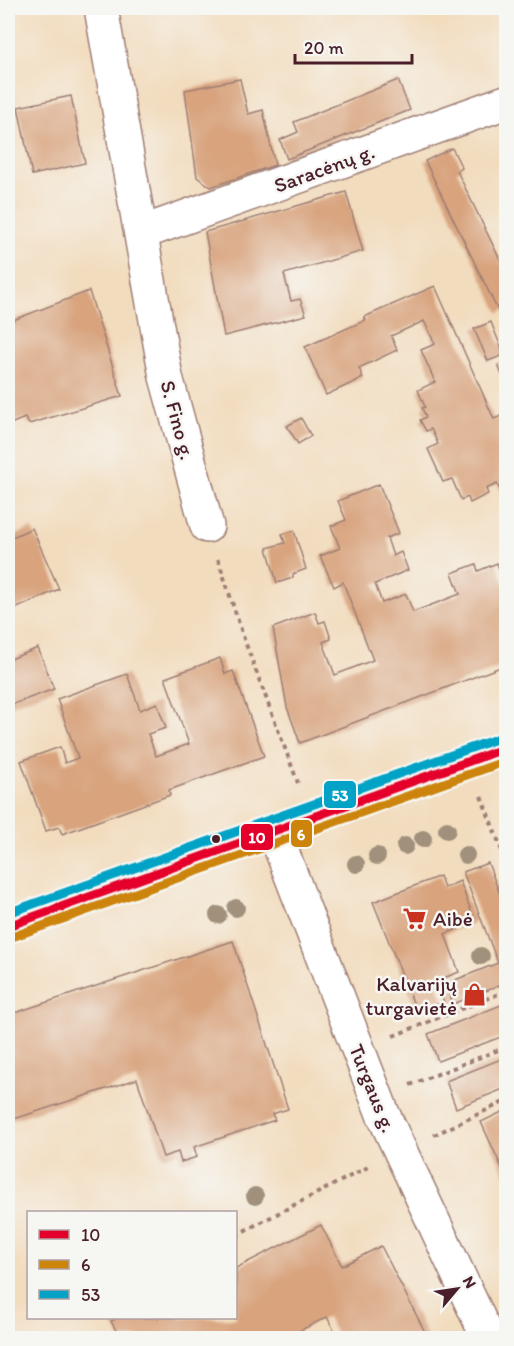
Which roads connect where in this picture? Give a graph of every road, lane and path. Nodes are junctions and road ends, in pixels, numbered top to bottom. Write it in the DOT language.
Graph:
graph roads {
  1 [pos="101,8"];
  2 [pos="507,102"];
  3 [pos="141,234"];
  4 [pos="207,526"];
  5 [pos="507,748"];
  6 [pos="468,762"];
  7 [pos="311,818"];
  8 [pos="274,831"];
  9 [pos="507,861"];
  10 [pos="8,926"];
  11 [pos="507,991"];
  12 [pos="507,1047"];
  13 [pos="357,1050"];
  14 [pos="376,1098"];
  15 [pos="488,1338"];
  1 -- 3 [label="street, S. Fino g."];
  2 -- 3 [label="street, Saracėnų g."];
  3 -- 4 [label="street, S. Fino g."];
  4 -- 7 [label="path"];
  5 -- 6 [label="main road"];
  6 -- 7 [label="main road"];
  6 -- 9 [label="path"];
  7 -- 8 [label="main road"];
  8 -- 10 [label="main road"];
  8 -- 13 [label="street, Turgaus g."];
  11 -- 13 [label="path"];
  12 -- 14 [label="path"];
  13 -- 14 [label="street, Turgaus g."];
  14 -- 15 [label="street, Turgaus g."];
}
